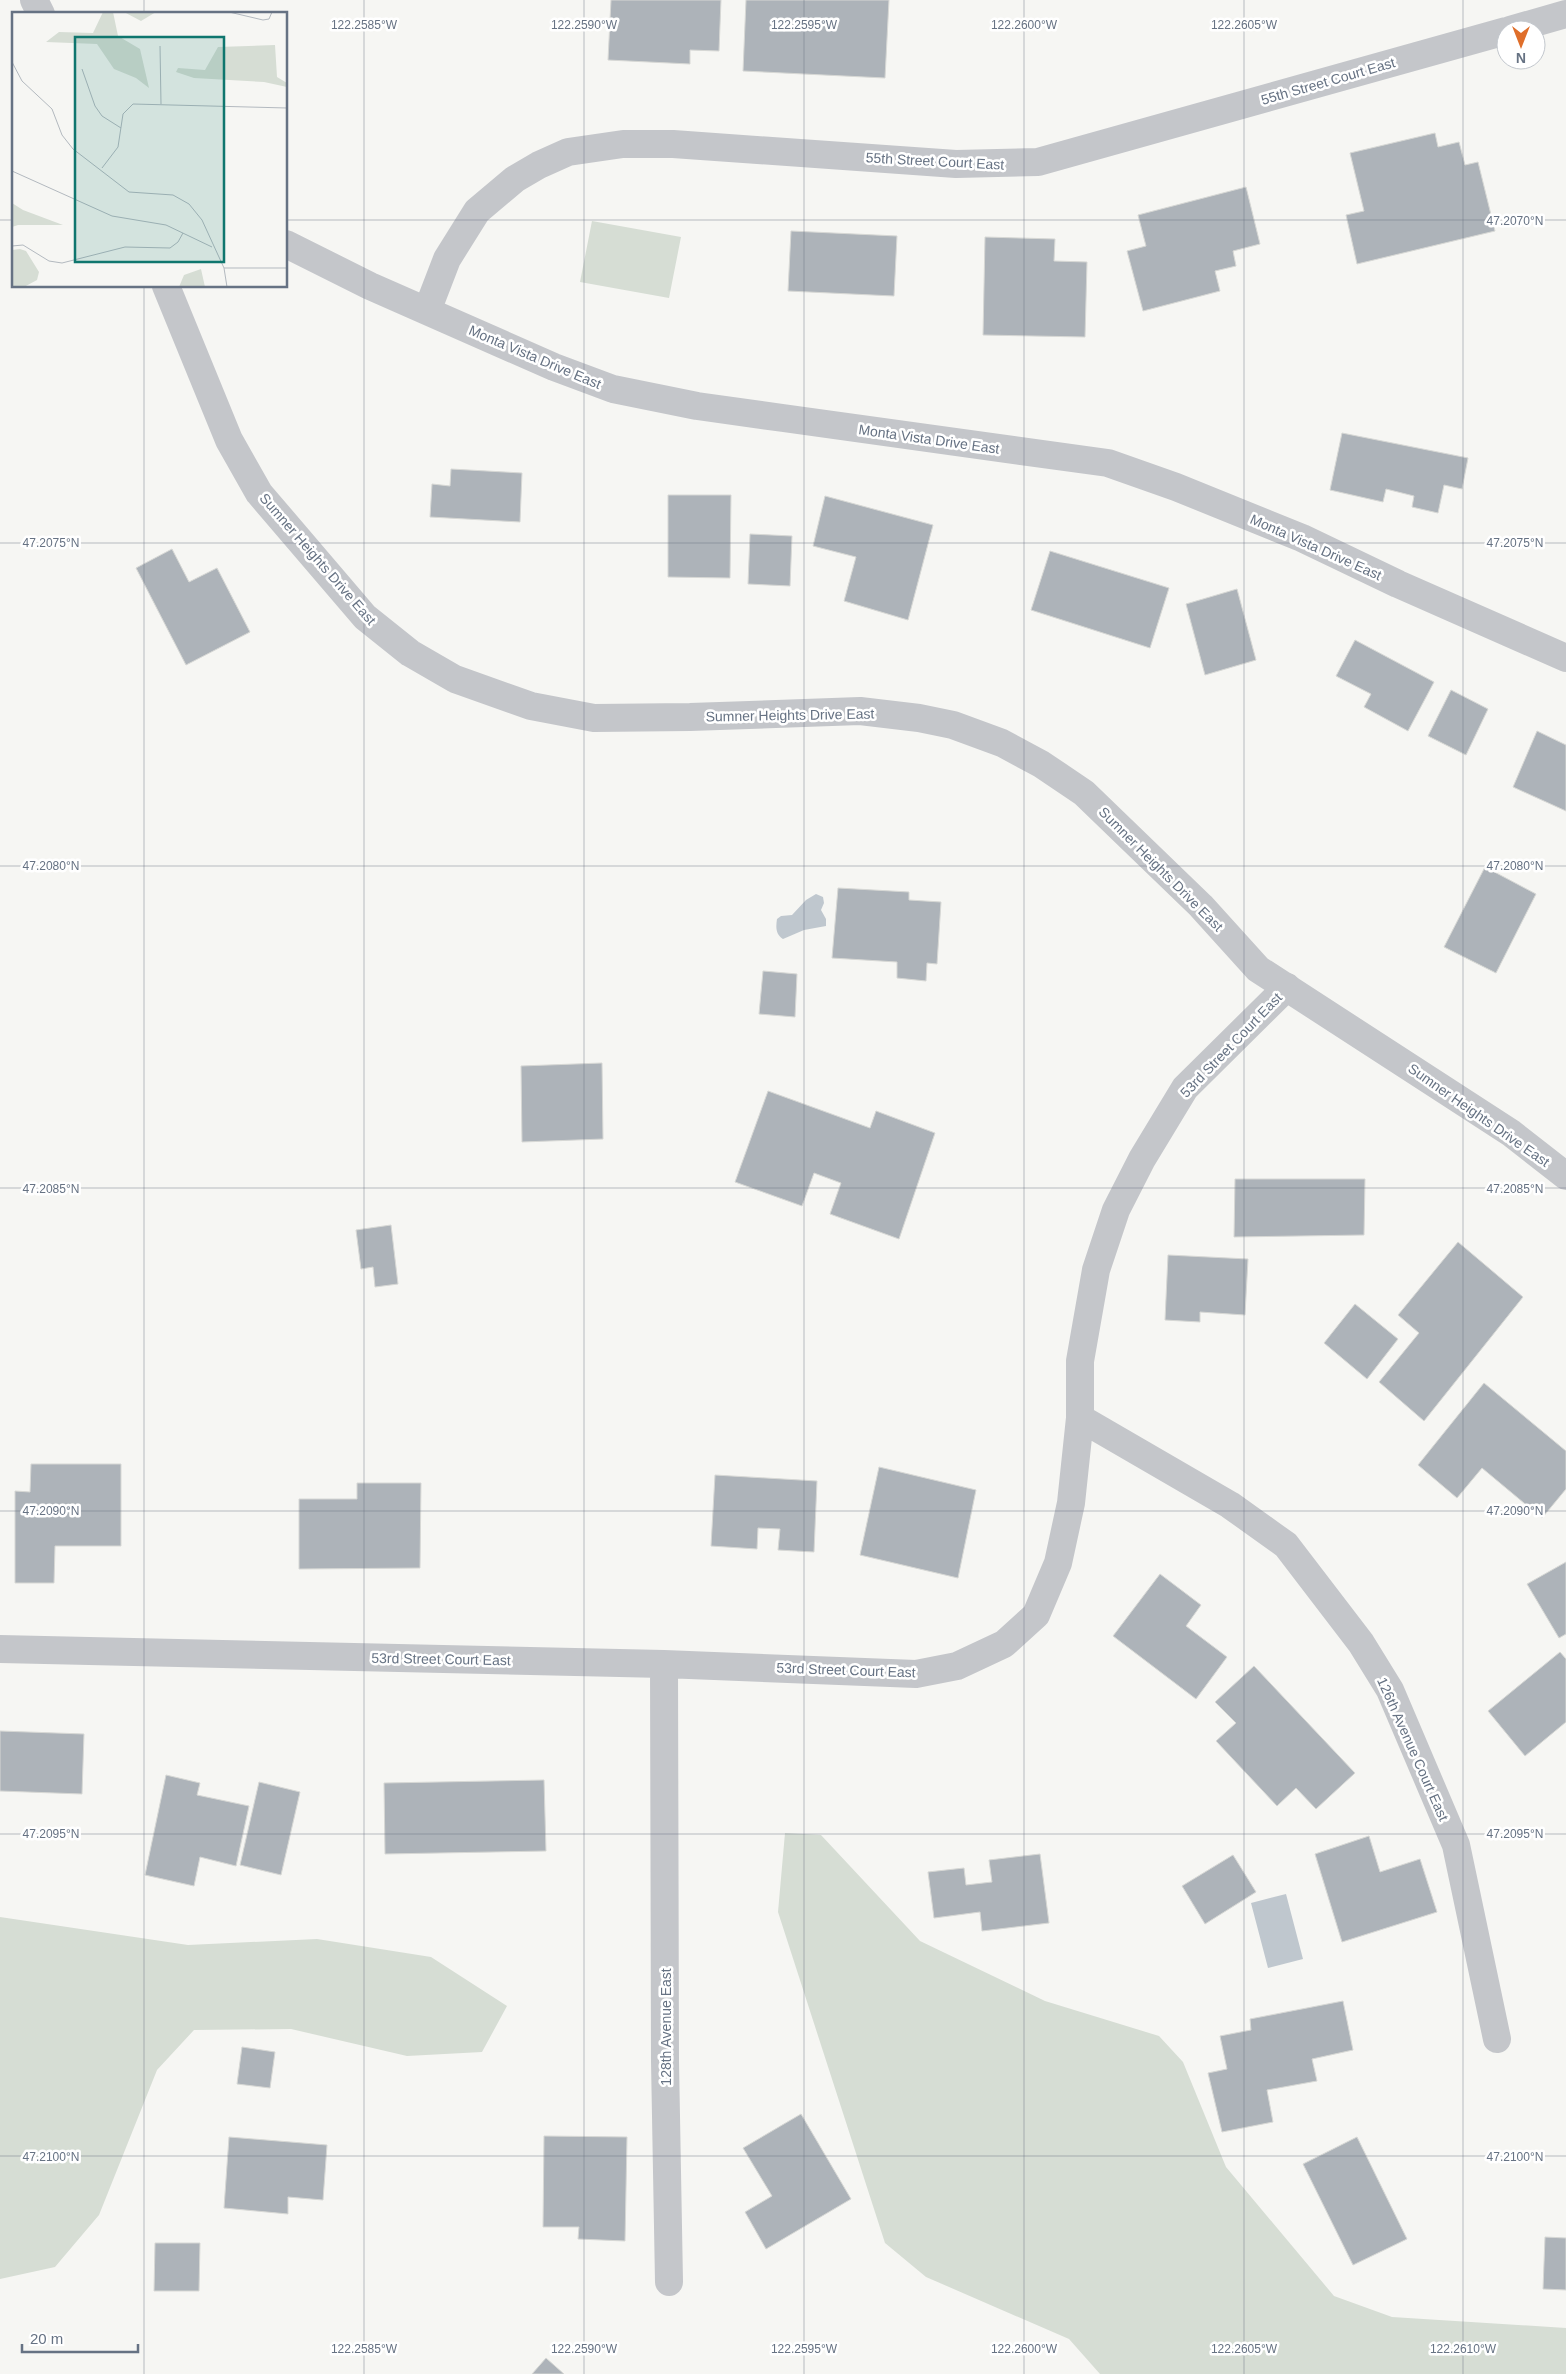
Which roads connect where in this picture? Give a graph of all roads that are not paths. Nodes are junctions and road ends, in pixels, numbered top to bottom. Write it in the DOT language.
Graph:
graph roads {
  1 [pos="34,0"];
  2 [pos="40,12"];
  3 [pos="1566,14"];
  4 [pos="1545,20"];
  5 [pos="1496,34"];
  6 [pos="288,245"];
  7 [pos="167,288"];
  8 [pos="427,311"];
  9 [pos="1566,658"];
  10 [pos="1287,987"];
  11 [pos="1566,1176"];
  12 [pos="1080,1418"];
  13 [pos="0,1649"];
  14 [pos="664,1664"];
  15 [pos="1497,2039"];
  16 [pos="669,2282"];
  1 -- 2 [label="street"];
  3 -- 4 [label="street"];
  5 -- 8 [label="street, 55th Street Court East"];
  6 -- 8 [label="street, Monta Vista Drive East"];
  7 -- 10 [label="street, Sumner Heights Drive East"];
  8 -- 9 [label="street, Monta Vista Drive East"];
  10 -- 11 [label="street, Sumner Heights Drive East"];
  10 -- 12 [label="street, 53rd Street Court East"];
  12 -- 14 [label="street, 53rd Street Court East"];
  12 -- 15 [label="street, 126th Avenue Court East"];
  13 -- 14 [label="street, 53rd Street Court East"];
  14 -- 16 [label="street, 128th Avenue East"];
}
